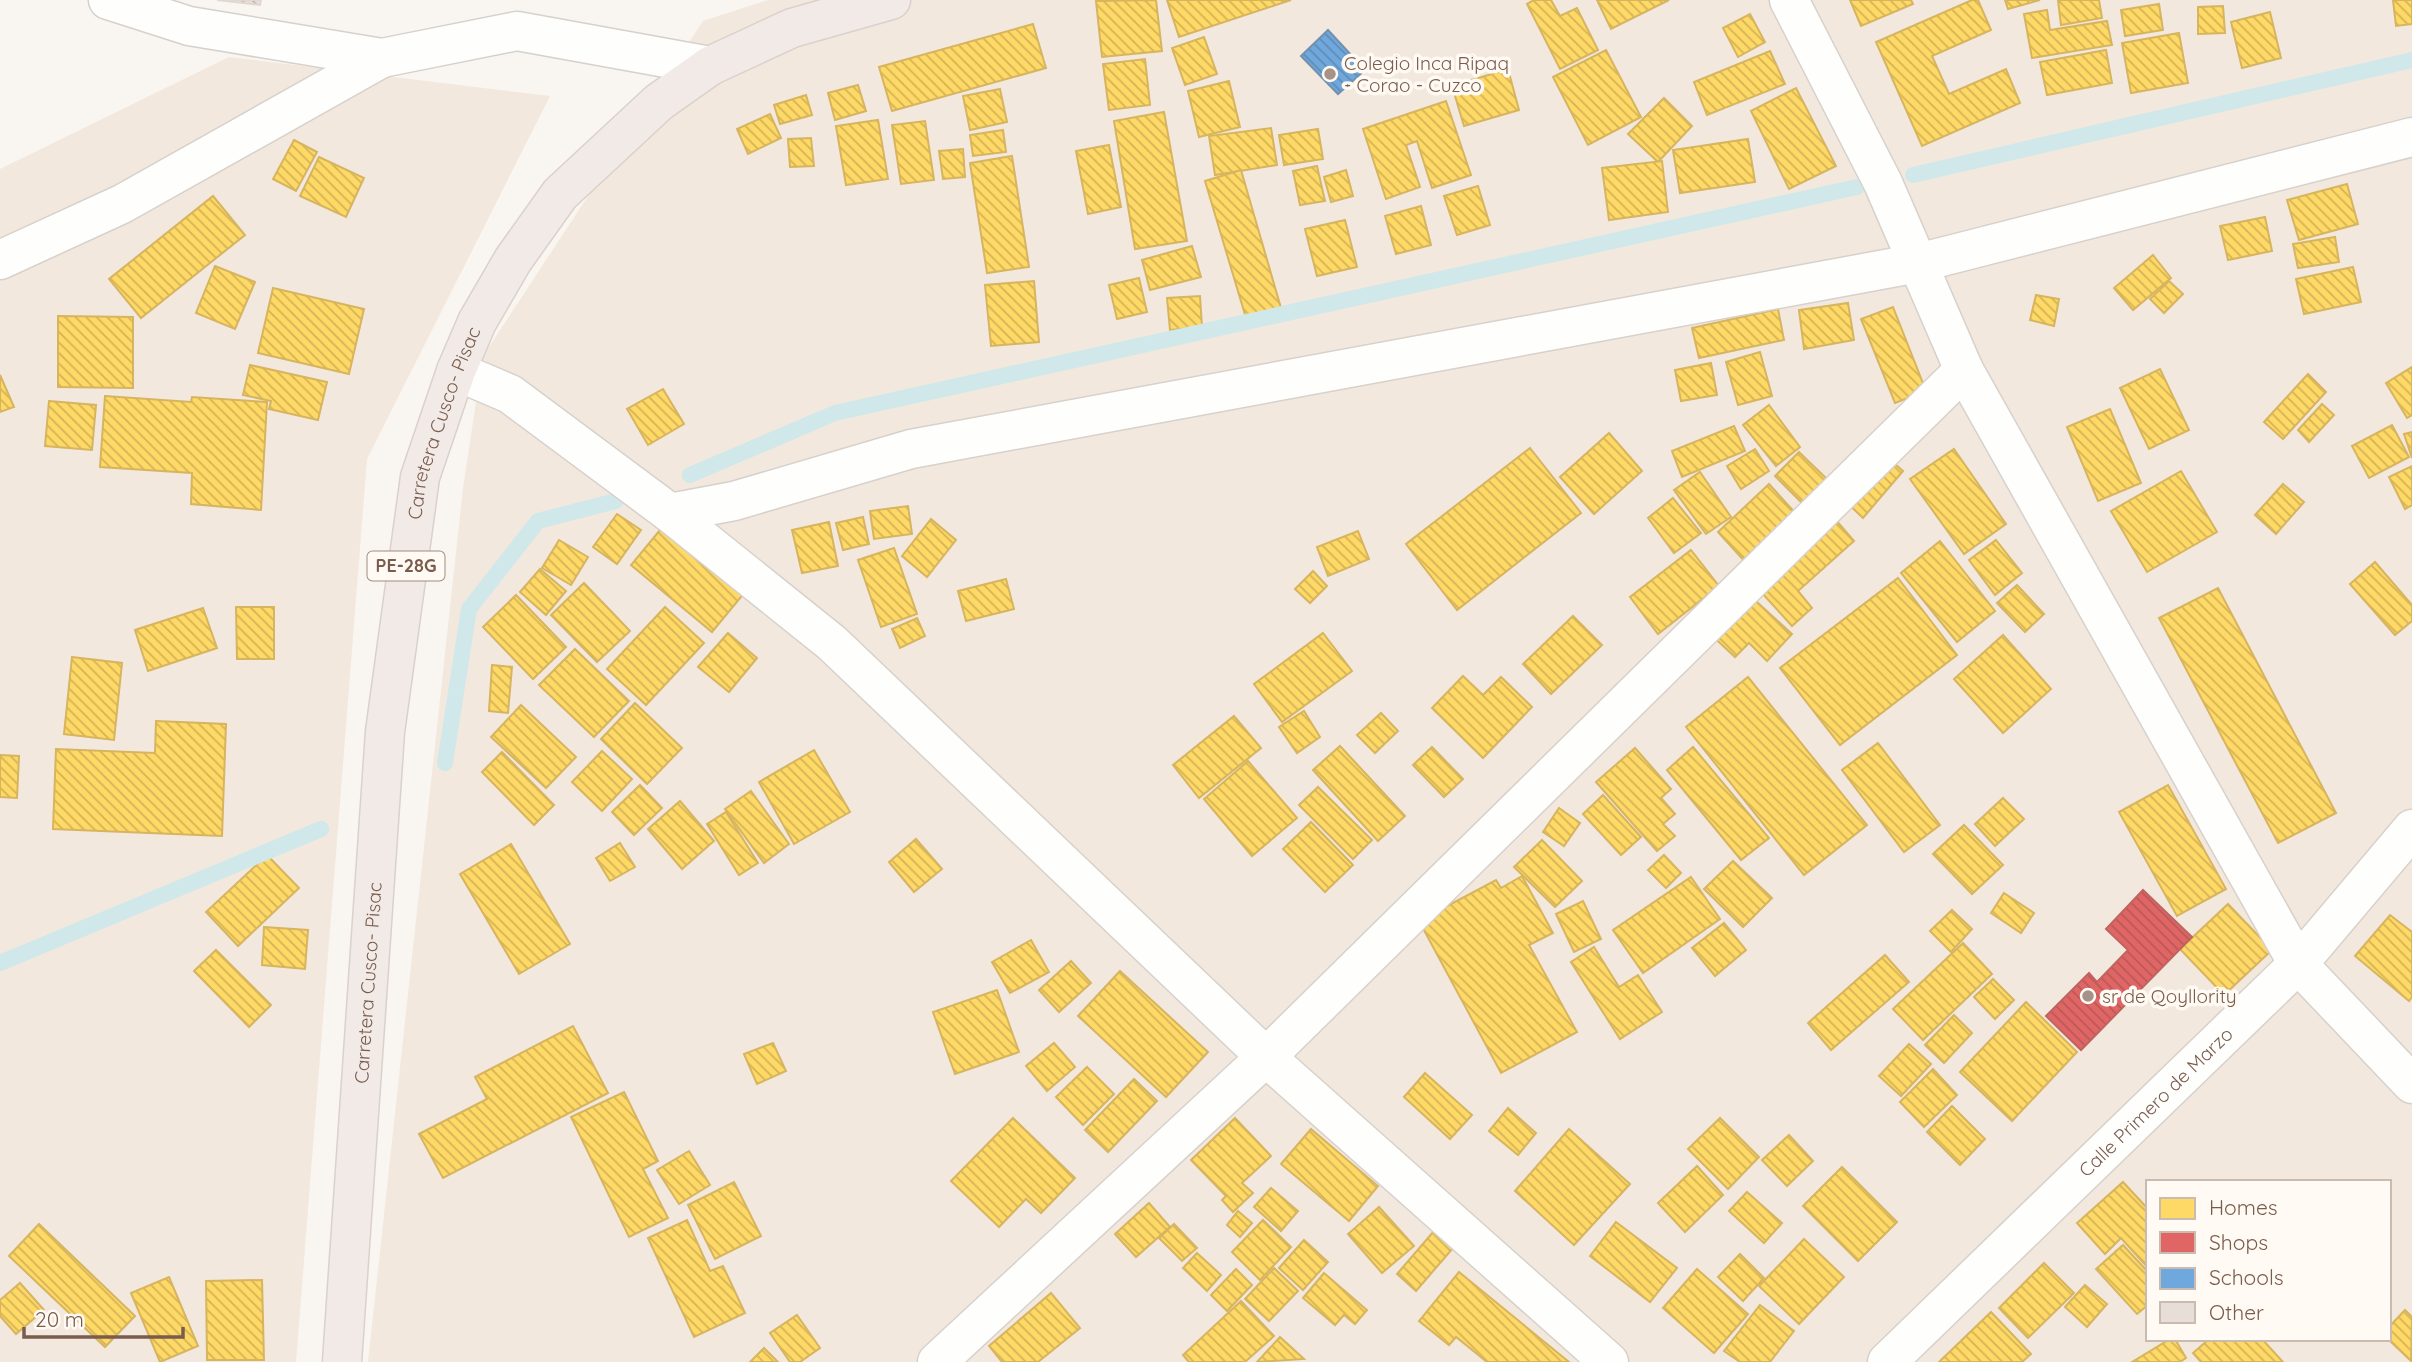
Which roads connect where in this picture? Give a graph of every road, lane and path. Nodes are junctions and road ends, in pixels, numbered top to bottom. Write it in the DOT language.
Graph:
graph roads {
  1 [pos="108,0"];
  2 [pos="891,0"];
  3 [pos="1789,0"];
  4 [pos="382,58"];
  5 [pos="710,66"];
  6 [pos="2412,137"];
  7 [pos="0,260"];
  8 [pos="1918,263"];
  9 [pos="1964,370"];
  10 [pos="456,371"];
  11 [pos="670,513"];
  12 [pos="2412,829"];
  13 [pos="2298,964"];
  14 [pos="1266,1057"];
  15 [pos="2412,1084"];
  16 [pos="342,1362"];
  17 [pos="937,1362"];
  18 [pos="1609,1362"];
  19 [pos="1887,1362"];
  1 -- 4 [label="street"];
  2 -- 5 [label="highway, Carretera Cusco- Pisac / PE-28G"];
  3 -- 8 [label="street"];
  4 -- 5 [label="street"];
  4 -- 7 [label="street"];
  5 -- 10 [label="highway, Carretera Cusco- Pisac / PE-28G"];
  6 -- 8 [label="street"];
  8 -- 9 [label="street"];
  8 -- 11 [label="street"];
  9 -- 13 [label="street"];
  9 -- 14 [label="street"];
  10 -- 11 [label="street"];
  10 -- 16 [label="highway, Carretera Cusco- Pisac / PE-28G"];
  11 -- 14 [label="street"];
  12 -- 13 [label="street, Calle Primero de Marzo"];
  13 -- 15 [label="street"];
  13 -- 19 [label="street, Calle Primero de Marzo"];
  14 -- 17 [label="street"];
  14 -- 18 [label="street"];
}
